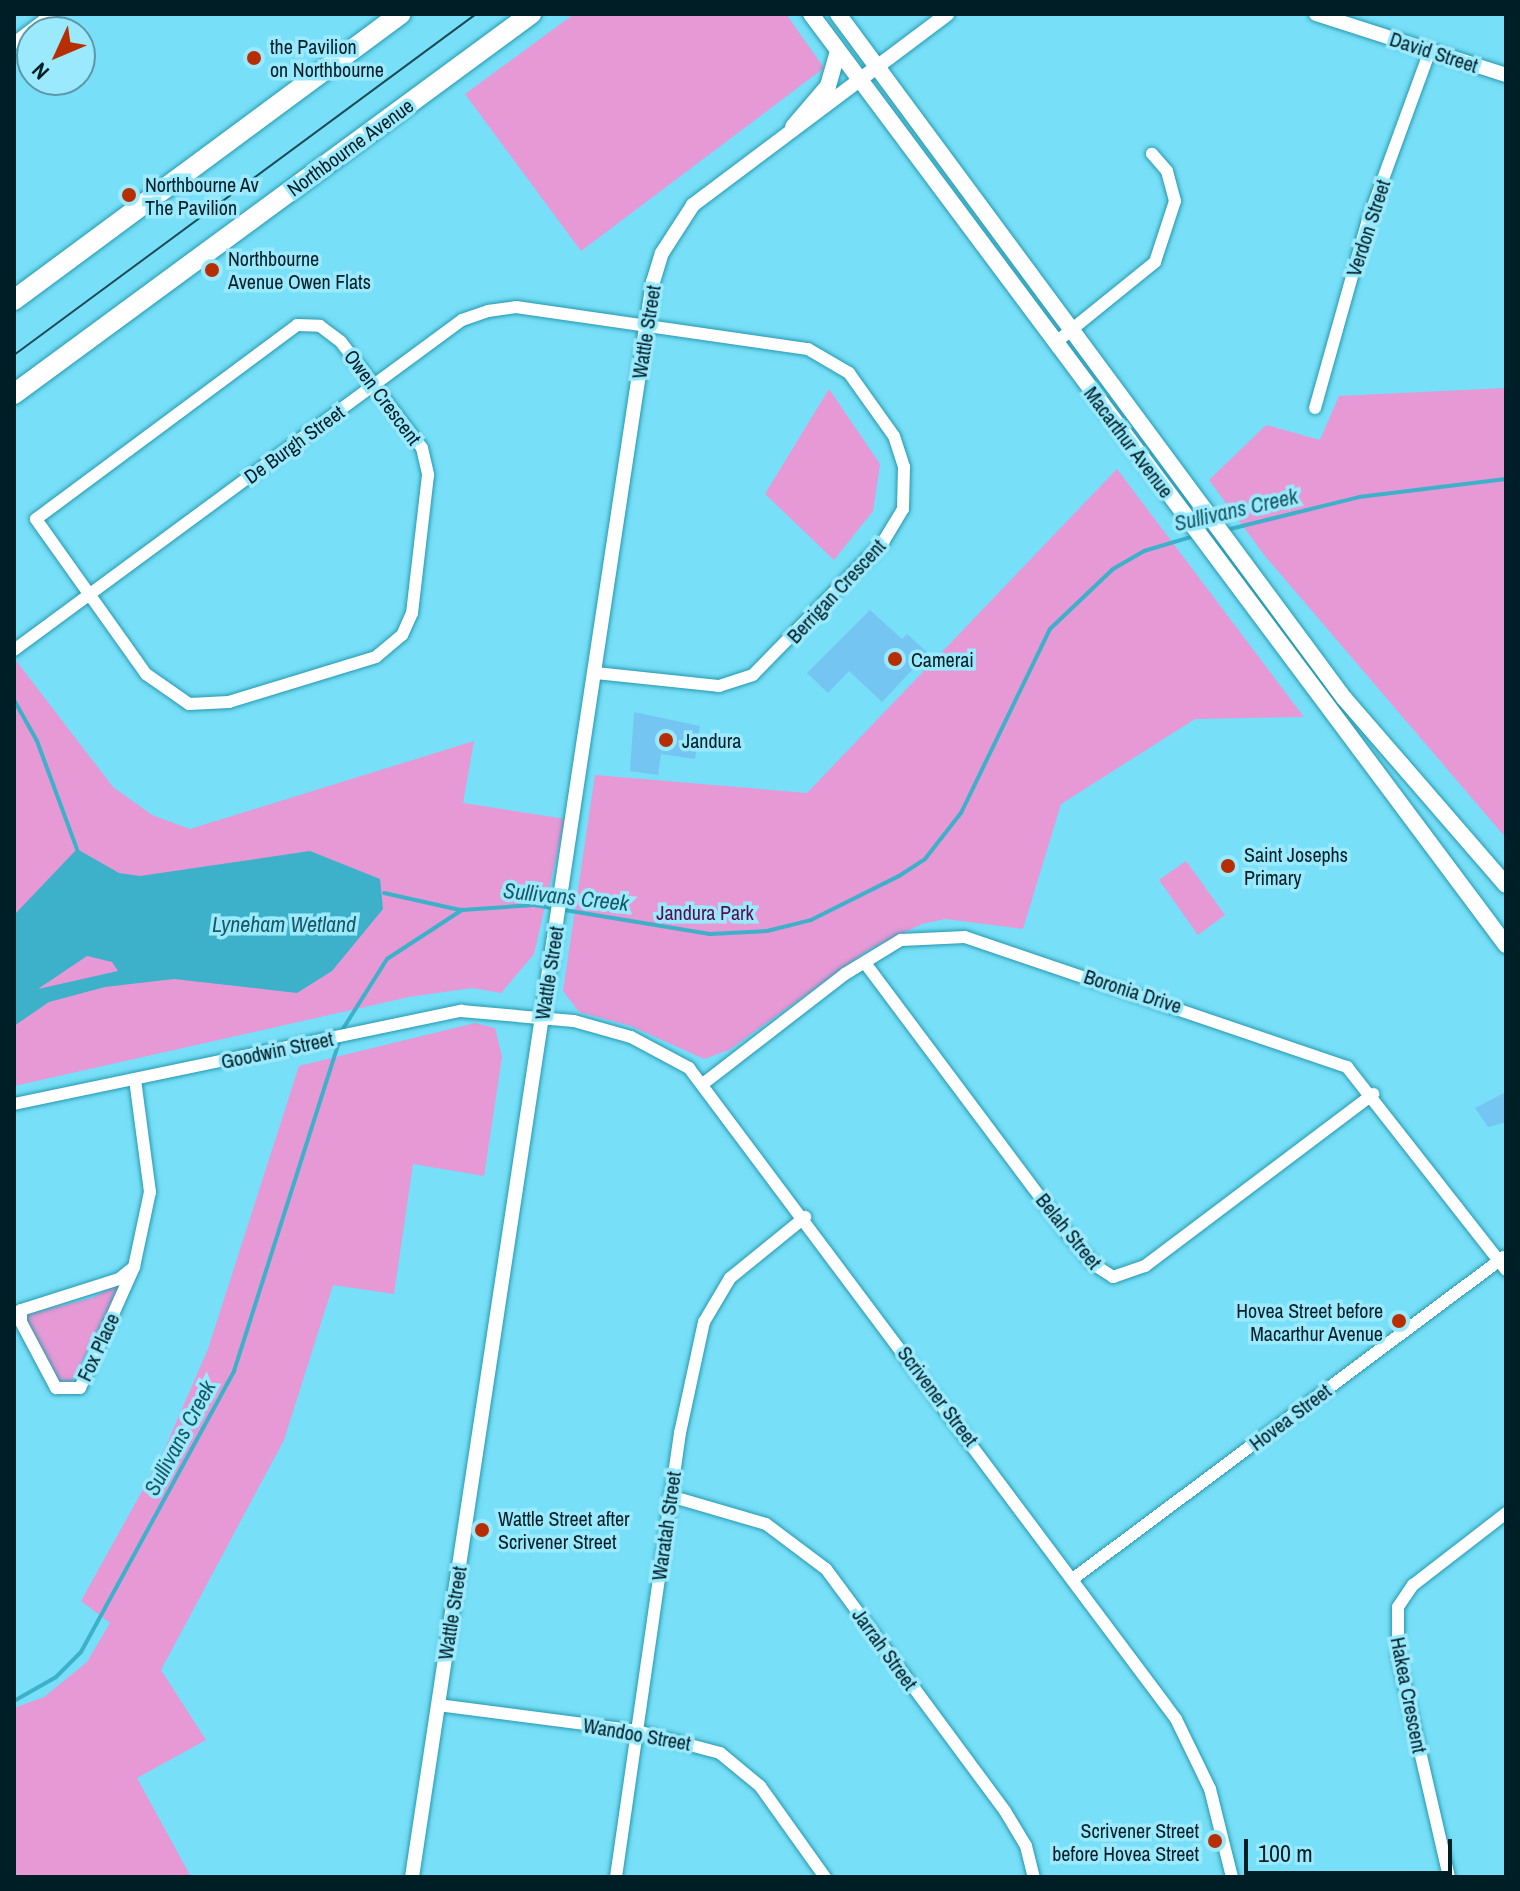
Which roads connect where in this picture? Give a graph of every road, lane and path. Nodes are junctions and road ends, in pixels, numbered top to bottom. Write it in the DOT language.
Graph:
graph roads {
  1 [pos="52,14"];
  2 [pos="401,14"];
  3 [pos="531,14"];
  4 [pos="811,14"];
  5 [pos="838,14"];
  6 [pos="947,14"];
  7 [pos="1325,15"];
  8 [pos="14,43"];
  9 [pos="838,51"];
  10 [pos="1430,51"];
  11 [pos="869,71"];
  12 [pos="1506,75"];
  13 [pos="793,127"];
  14 [pos="1152,154"];
  15 [pos="14,300"];
  16 [pos="646,325"];
  17 [pos="1070,331"];
  18 [pos="1055,343"];
  19 [pos="374,385"];
  20 [pos="14,394"];
  21 [pos="1315,408"];
  22 [pos="89,595"];
  23 [pos="14,650"];
  24 [pos="595,673"];
  25 [pos="1344,698"];
  26 [pos="1329,711"];
  27 [pos="1506,885"];
  28 [pos="1506,945"];
  29 [pos="865,963"];
  30 [pos="542,1017"];
  31 [pos="135,1079"];
  32 [pos="704,1083"];
  33 [pos="1373,1094"];
  34 [pos="14,1104"];
  35 [pos="805,1217"];
  36 [pos="1504,1262"];
  37 [pos="134,1267"];
  38 [pos="670,1496"];
  39 [pos="1506,1513"];
  40 [pos="1074,1578"];
  41 [pos="438,1705"];
  42 [pos="637,1731"];
  43 [pos="412,1877"];
  44 [pos="616,1877"];
  45 [pos="825,1877"];
  46 [pos="1034,1877"];
  47 [pos="1232,1877"];
  48 [pos="1449,1877"];
  1 -- 8 [label="street"];
  2 -- 15 [label="highway"];
  3 -- 20 [label="highway, Northbourne Avenue"];
  4 -- 9 [label="main road, Macarthur Avenue"];
  5 -- 11 [label="main road, Macarthur Avenue"];
  6 -- 11 [label="street"];
  7 -- 10 [label="street, David Street"];
  9 -- 11 [label="main road, Macarthur Avenue"];
  9 -- 13 [label="main road"];
  10 -- 12 [label="street, David Street"];
  10 -- 21 [label="street, Verdon Street"];
  11 -- 13 [label="street, Wattle Street"];
  11 -- 17 [label="main road, Macarthur Avenue"];
  11 -- 18 [label="main road, Macarthur Avenue"];
  13 -- 16 [label="street, Wattle Street"];
  14 -- 17 [label="street"];
  16 -- 19 [label="street, De Burgh Street"];
  16 -- 24 [label="street, Wattle Street"];
  16 -- 24 [label="street, Berrigan Crescent"];
  17 -- 18 [label="street"];
  17 -- 25 [label="main road, Macarthur Avenue"];
  18 -- 26 [label="main road, Macarthur Avenue"];
  19 -- 22 [label="street, De Burgh Street"];
  19 -- 22 [label="street, Owen Crescent"];
  19 -- 22 [label="street, Owen Crescent"];
  22 -- 23 [label="street, De Burgh Street"];
  24 -- 30 [label="street, Wattle Street"];
  25 -- 26 [label="main road"];
  25 -- 27 [label="main road, Macarthur Avenue"];
  26 -- 28 [label="main road, Macarthur Avenue"];
  29 -- 32 [label="street, Boronia Drive"];
  29 -- 33 [label="street, Boronia Drive"];
  29 -- 33 [label="street, Belah Street"];
  30 -- 31 [label="street, Goodwin Street"];
  30 -- 32 [label="street, Scrivener Street"];
  30 -- 41 [label="street, Wattle Street"];
  31 -- 34 [label="street, Goodwin Street"];
  31 -- 37 [label="street, Fox Place"];
  32 -- 35 [label="street, Scrivener Street"];
  33 -- 36 [label="street, Boronia Drive"];
  35 -- 38 [label="street, Waratah Street"];
  35 -- 40 [label="street, Scrivener Street"];
  36 -- 40 [label="street, Hovea Street"];
  37 -- 37 [label="street, Fox Place"];
  38 -- 42 [label="street, Waratah Street"];
  38 -- 46 [label="street, Jarrah Street"];
  39 -- 48 [label="street, Hakea Crescent"];
  40 -- 47 [label="street, Scrivener Street"];
  41 -- 42 [label="street, Wandoo Street"];
  41 -- 43 [label="street, Wattle Street"];
  42 -- 44 [label="street, Waratah Street"];
  42 -- 45 [label="street, Wandoo Street"];
}
